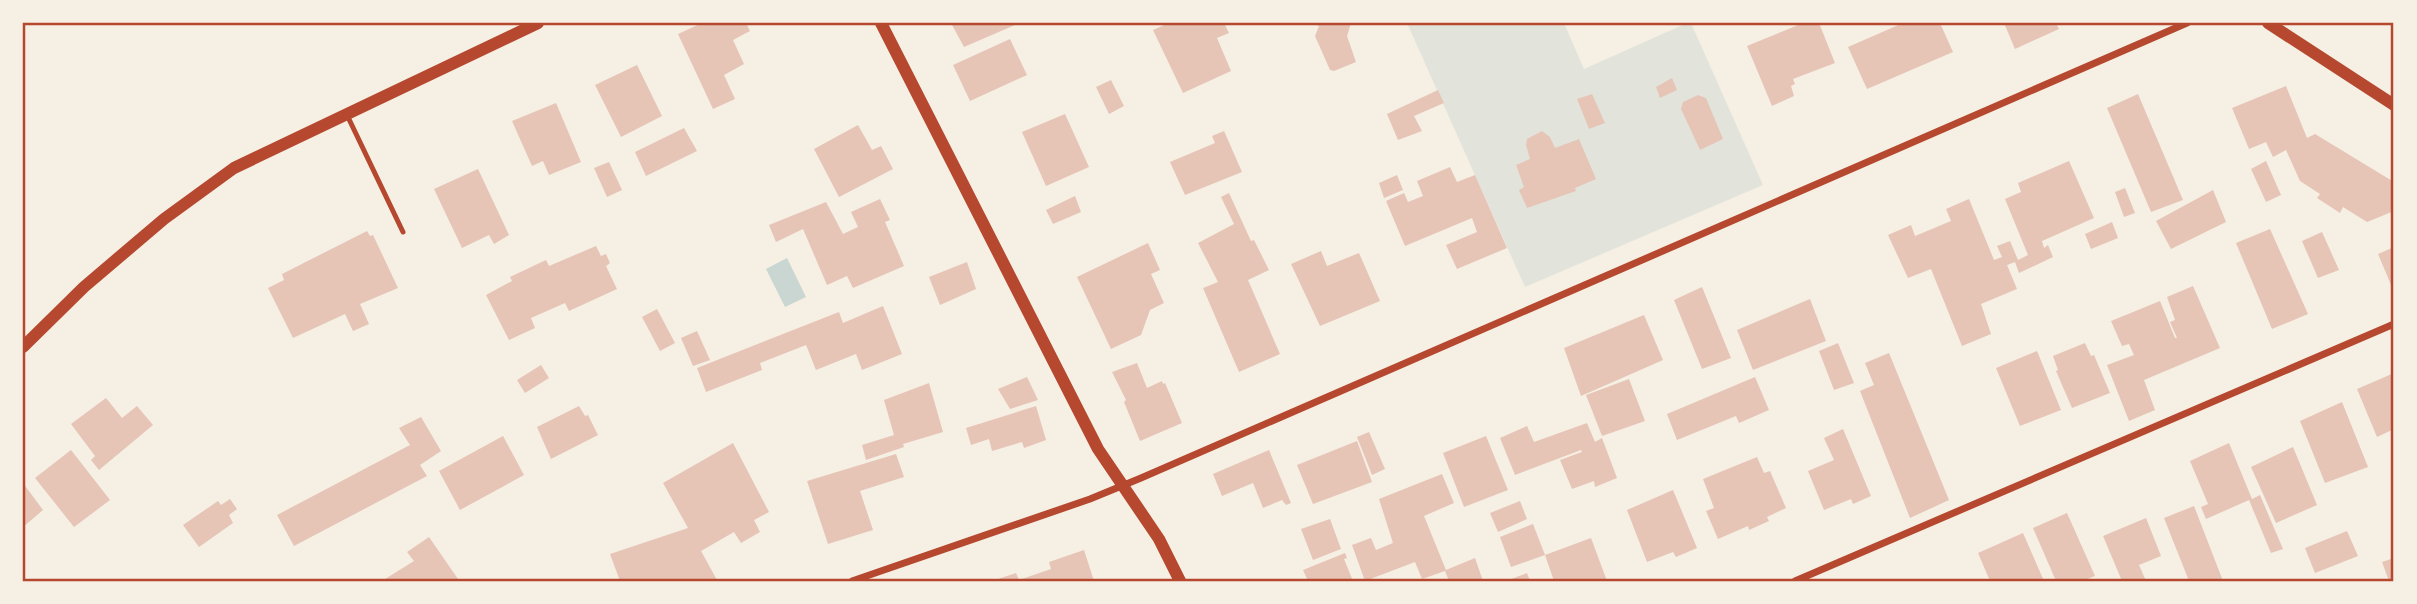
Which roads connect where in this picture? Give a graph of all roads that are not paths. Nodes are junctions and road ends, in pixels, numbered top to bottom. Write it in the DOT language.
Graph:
graph roads {
  1 [pos="538,23"];
  2 [pos="881,23"];
  3 [pos="2187,23"];
  4 [pos="2268,23"];
  5 [pos="2394,105"];
  6 [pos="346,114"];
  7 [pos="403,232"];
  8 [pos="2394,324"];
  9 [pos="23,346"];
  10 [pos="1123,486"];
  11 [pos="852,581"];
  12 [pos="1180,581"];
  13 [pos="1796,581"];
  1 -- 6 [label="street"];
  2 -- 10 [label="street"];
  3 -- 10 [label="street"];
  4 -- 5 [label="street"];
  6 -- 7 [label="lane"];
  6 -- 9 [label="street"];
  8 -- 13 [label="street"];
  10 -- 11 [label="street"];
  10 -- 12 [label="street"];
}
